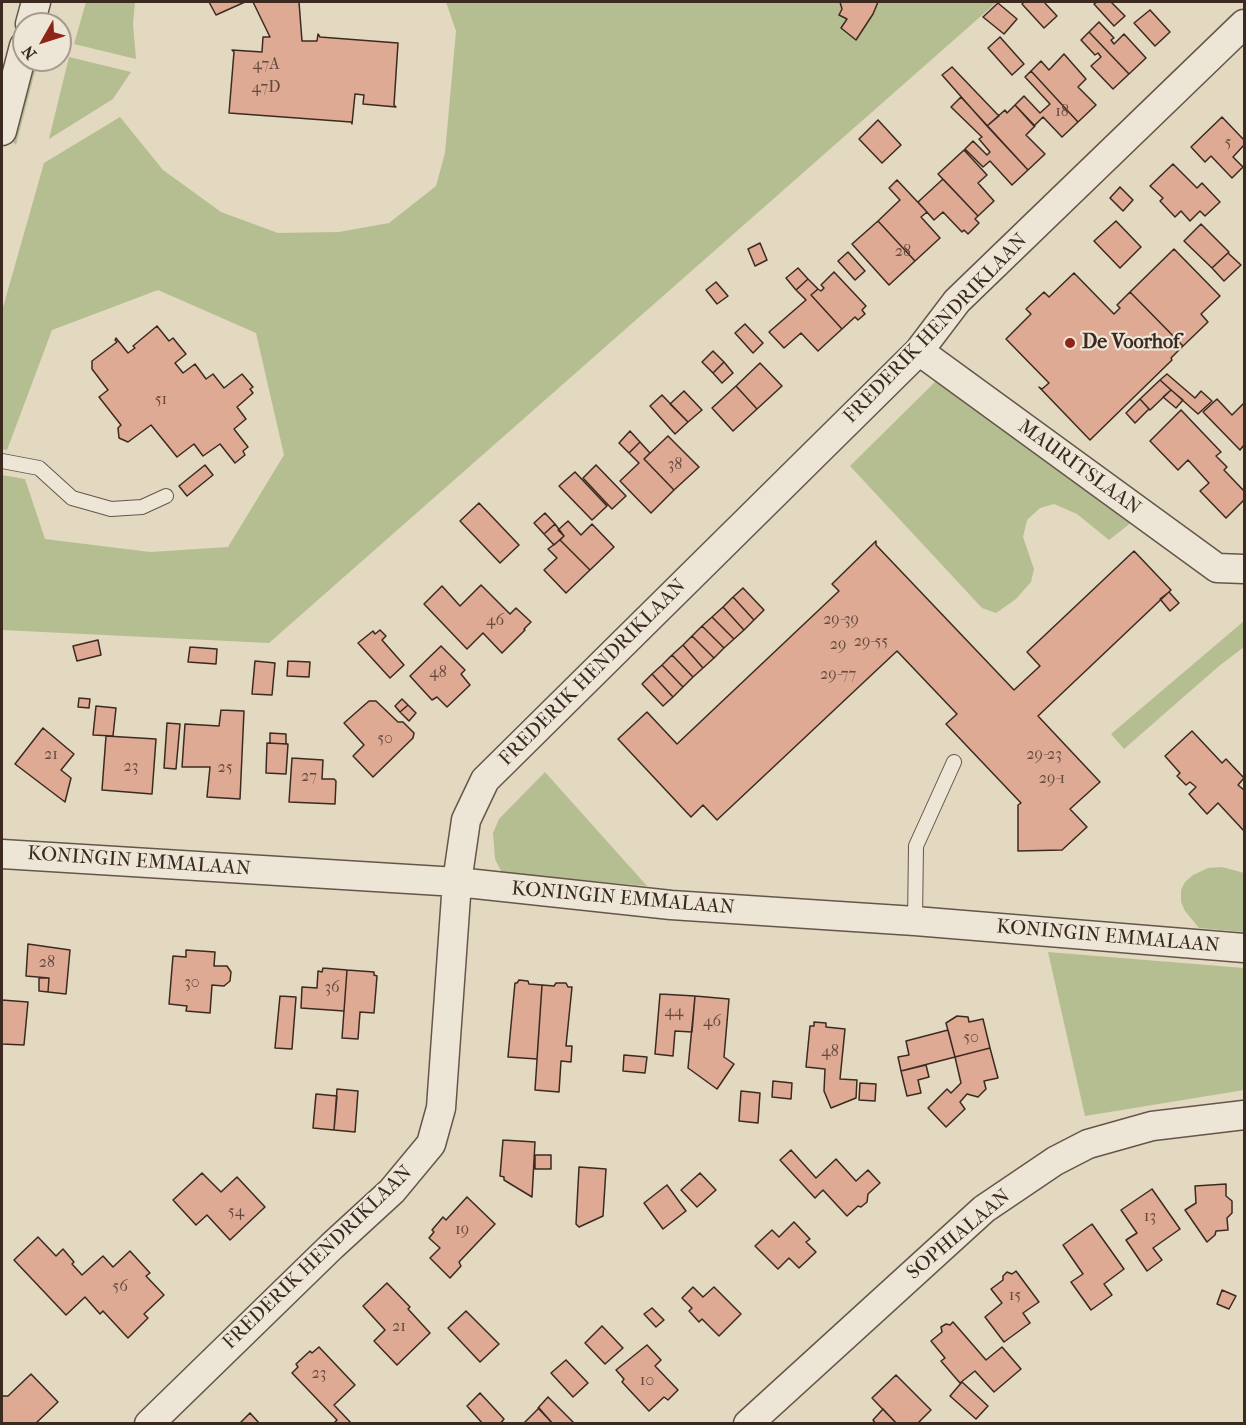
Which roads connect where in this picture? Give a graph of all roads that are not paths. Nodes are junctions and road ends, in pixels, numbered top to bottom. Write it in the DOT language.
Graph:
graph roads {
  1 [pos="1245,24"];
  2 [pos="17,72"];
  3 [pos="2,131"];
  4 [pos="919,351"];
  5 [pos="2,461"];
  6 [pos="166,496"];
  7 [pos="1245,569"];
  8 [pos="954,762"];
  9 [pos="2,854"];
  10 [pos="457,882"];
  11 [pos="915,921"];
  12 [pos="1245,948"];
  13 [pos="1245,1115"];
  14 [pos="149,1424"];
  15 [pos="748,1424"];
  1 -- 4 [label="street, FREDERIK HENDRIKLAAN"];
  2 -- 3 [label="street"];
  4 -- 7 [label="street, MAURITSLAAN"];
  4 -- 10 [label="street, FREDERIK HENDRIKLAAN"];
  5 -- 6 [label="lane"];
  8 -- 11 [label="lane"];
  9 -- 10 [label="street, KONINGIN EMMALAAN"];
  10 -- 11 [label="street, KONINGIN EMMALAAN"];
  10 -- 14 [label="street, FREDERIK HENDRIKLAAN"];
  11 -- 12 [label="street, KONINGIN EMMALAAN"];
  13 -- 15 [label="street, SOPHIALAAN"];
}
